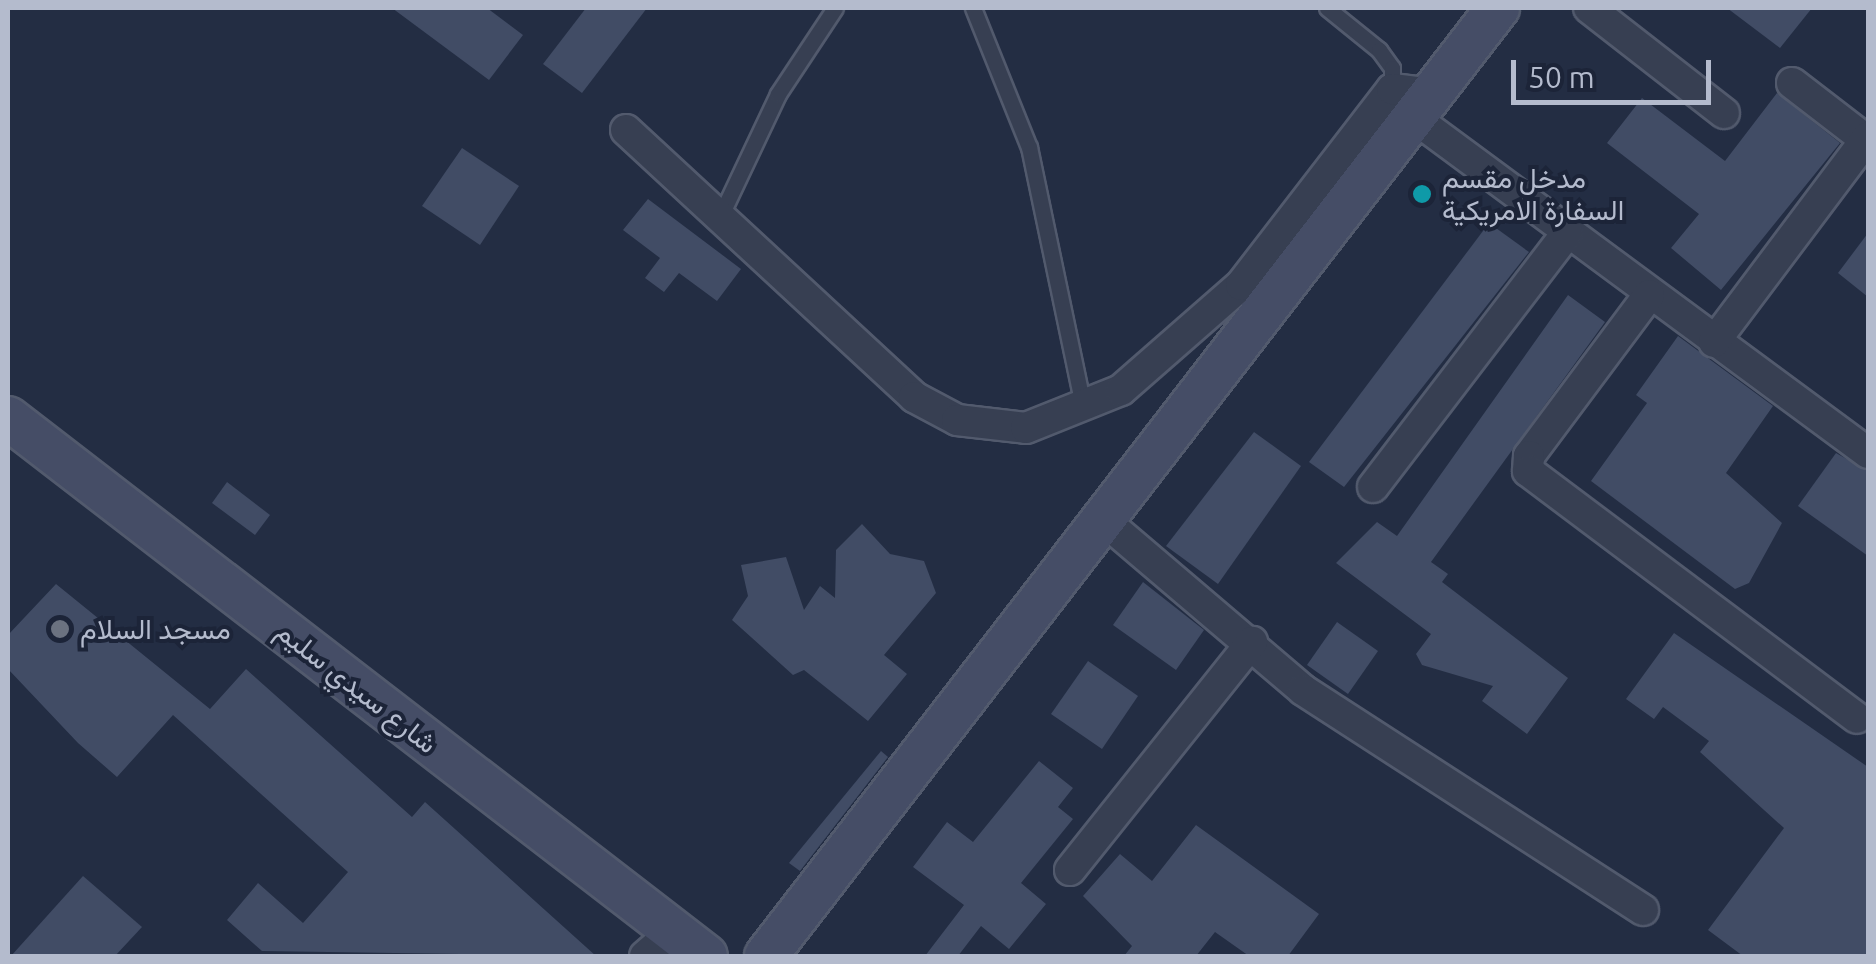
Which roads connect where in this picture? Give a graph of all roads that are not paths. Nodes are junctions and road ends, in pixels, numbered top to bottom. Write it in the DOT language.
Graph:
graph roads {
  1 [pos="835,8"];
  2 [pos="973,8"];
  3 [pos="1326,8"];
  4 [pos="1498,8"];
  5 [pos="1589,8"];
  6 [pos="1792,83"];
  7 [pos="1412,100"];
  8 [pos="1724,113"];
  9 [pos="626,130"];
  10 [pos="1868,139"];
  11 [pos="719,219"];
  12 [pos="1566,233"];
  13 [pos="1649,295"];
  14 [pos="1714,342"];
  15 [pos="1084,411"];
  16 [pos="12,431"];
  17 [pos="1868,453"];
  18 [pos="1373,487"];
  19 [pos="1108,523"];
  20 [pos="1252,642"];
  21 [pos="1858,718"];
  22 [pos="1070,870"];
  23 [pos="1643,910"];
  24 [pos="675,948"];
  25 [pos="766,956"];
  1 -- 11 [label="lane"];
  2 -- 15 [label="lane"];
  3 -- 7 [label="lane"];
  4 -- 7 [label="street"];
  5 -- 8 [label="street"];
  6 -- 10 [label="street"];
  7 -- 12 [label="street"];
  7 -- 15 [label="street"];
  7 -- 19 [label="street"];
  9 -- 11 [label="street"];
  10 -- 14 [label="street"];
  11 -- 15 [label="street"];
  12 -- 13 [label="street"];
  12 -- 18 [label="street"];
  13 -- 14 [label="street"];
  13 -- 21 [label="street"];
  14 -- 17 [label="street"];
  16 -- 24 [label="street, شارع سيدي سليم"];
  19 -- 20 [label="street"];
  19 -- 25 [label="street"];
  20 -- 22 [label="street"];
  20 -- 23 [label="street"];
}
